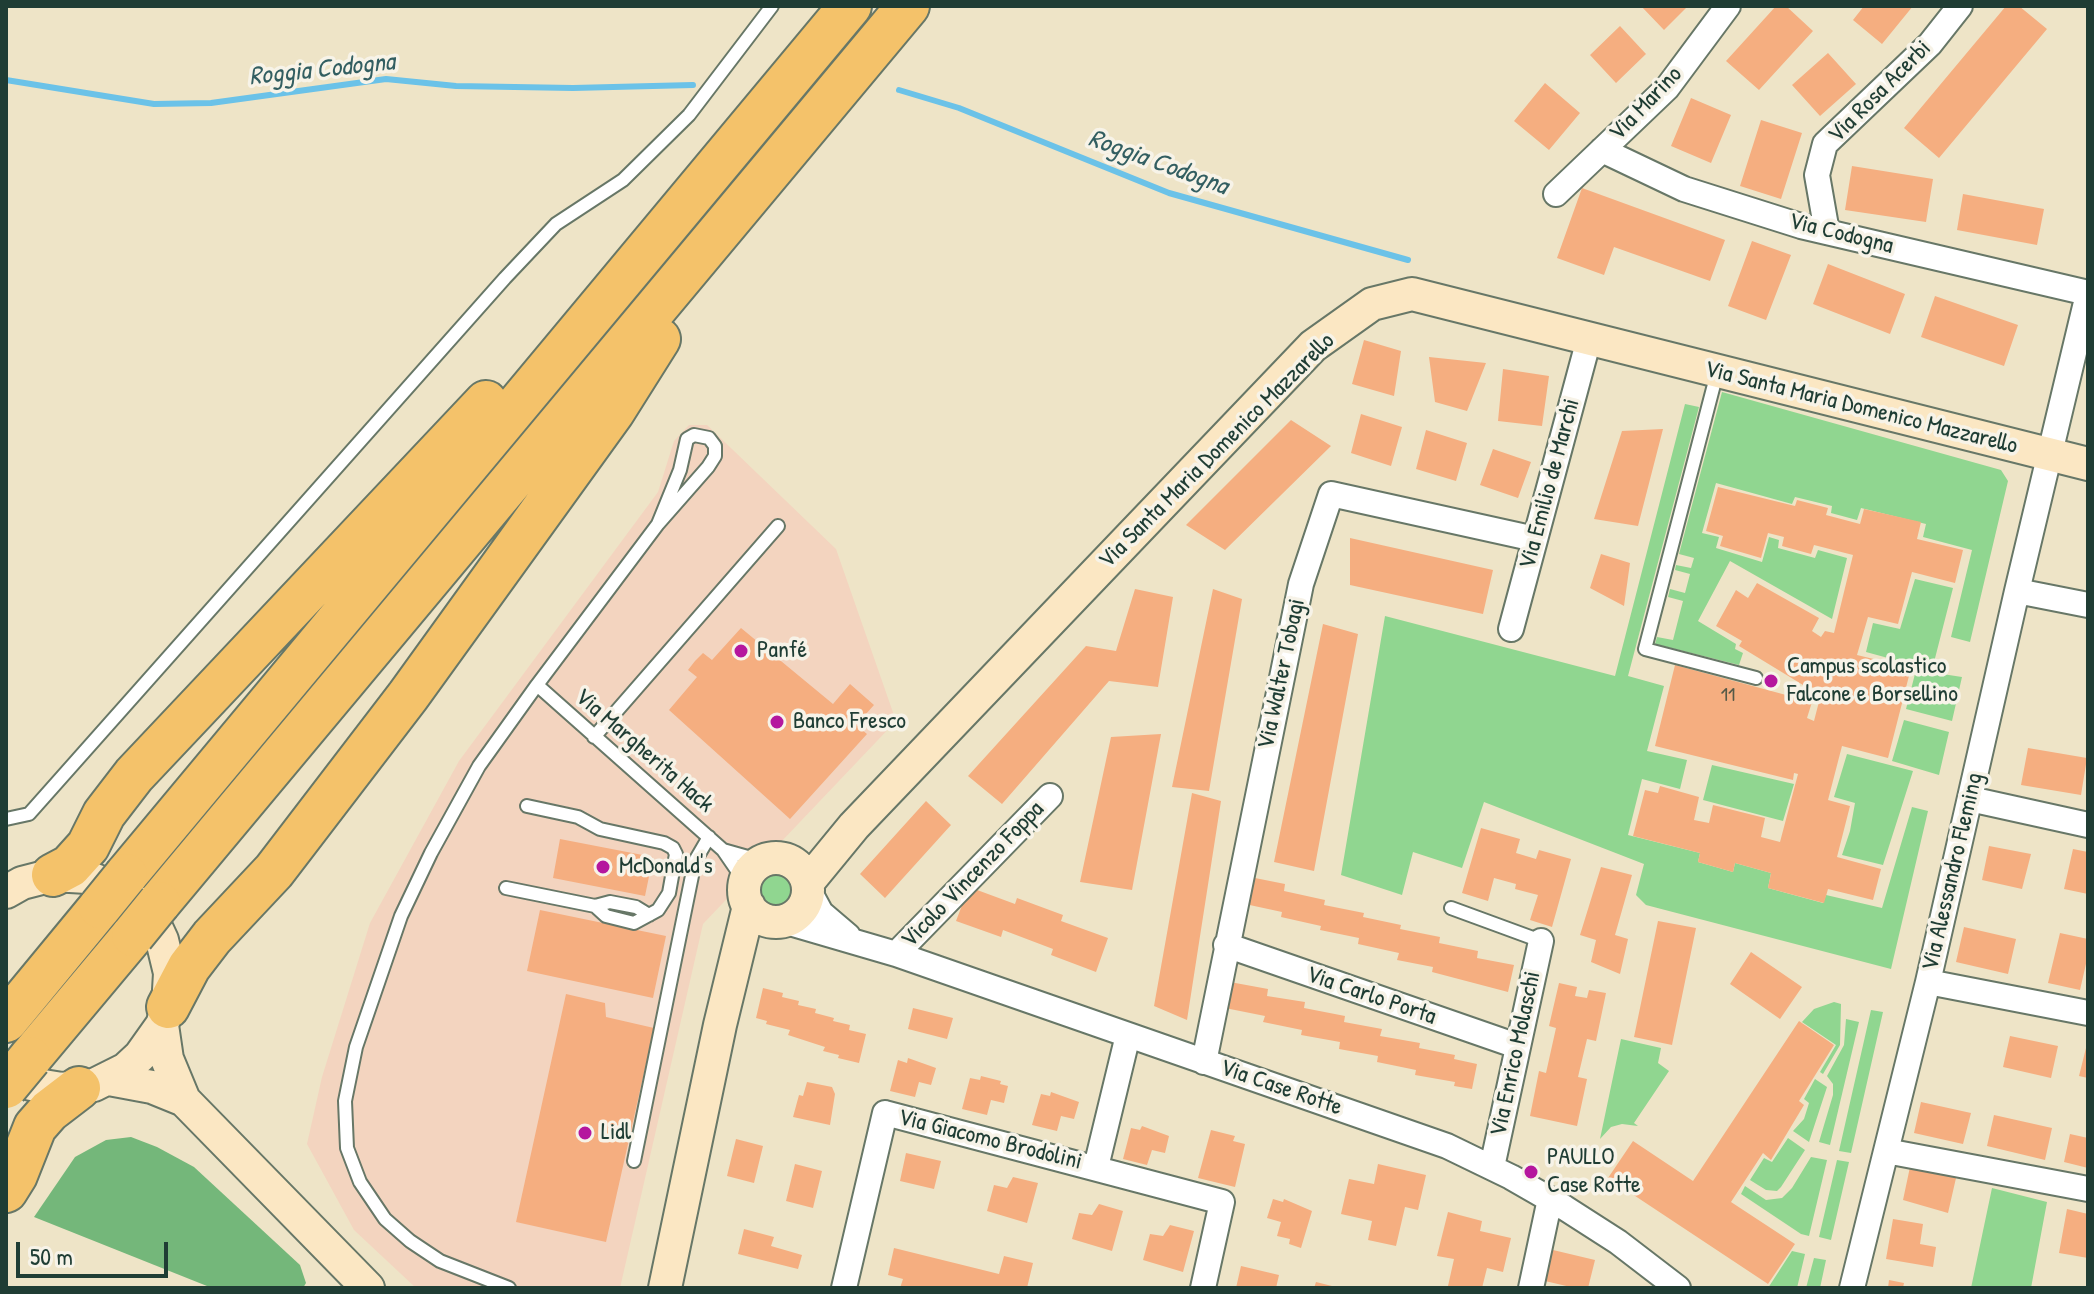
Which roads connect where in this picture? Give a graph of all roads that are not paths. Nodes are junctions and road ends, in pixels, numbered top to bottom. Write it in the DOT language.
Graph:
graph roads {
  1 [pos="772,6"];
  2 [pos="850,6"];
  3 [pos="908,6"];
  4 [pos="1728,6"];
  5 [pos="1960,6"];
  6 [pos="1602,150"];
  7 [pos="714,169"];
  8 [pos="1556,194"];
  9 [pos="748,198"];
  10 [pos="1827,232"];
  11 [pos="2088,294"];
  12 [pos="1589,339"];
  13 [pos="1717,372"];
  14 [pos="2050,455"];
  15 [pos="2088,464"];
  16 [pos="658,524"];
  17 [pos="778,526"];
  18 [pos="1535,539"];
  19 [pos="2017,591"];
  20 [pos="2088,605"];
  21 [pos="1511,629"];
  22 [pos="1756,678"];
  23 [pos="537,685"];
  24 [pos="594,737"];
  25 [pos="1050,796"];
  26 [pos="1970,799"];
  27 [pos="527,806"];
  28 [pos="6,819"];
  29 [pos="2088,825"];
  30 [pos="854,826"];
  31 [pos="709,837"];
  32 [pos="723,850"];
  33 [pos="761,877"];
  34 [pos="22,882"];
  35 [pos="808,886"];
  36 [pos="506,888"];
  37 [pos="1451,908"];
  38 [pos="781,922"];
  39 [pos="1541,941"];
  40 [pos="856,942"];
  41 [pos="1226,945"];
  42 [pos="896,954"];
  43 [pos="733,977"];
  44 [pos="1928,982"];
  45 [pos="2088,1013"];
  46 [pos="165,1016"];
  47 [pos="6,1021"];
  48 [pos="1128,1035"];
  49 [pos="1517,1046"];
  50 [pos="1204,1062"];
  51 [pos="14,1073"];
  52 [pos="94,1084"];
  53 [pos="184,1100"];
  54 [pos="1886,1151"];
  55 [pos="634,1161"];
  56 [pos="1096,1167"];
  57 [pos="1492,1167"];
  58 [pos="2088,1189"];
  59 [pos="6,1191"];
  60 [pos="1550,1199"];
  61 [pos="368,1288"];
  62 [pos="509,1288"];
  63 [pos="665,1288"];
  64 [pos="844,1288"];
  65 [pos="1203,1288"];
  66 [pos="1531,1288"];
  67 [pos="1678,1288"];
  68 [pos="1852,1288"];
  1 -- 28 [label="lane"];
  2 -- 7 [label="highway"];
  3 -- 9 [label="highway"];
  4 -- 6 [label="street, Via Marino"];
  5 -- 10 [label="street, Via Rosa Acerbi"];
  6 -- 8 [label="street, Via Marino"];
  6 -- 10 [label="street, Via Codogna"];
  7 -- 34 [label="highway"];
  7 -- 47 [label="highway, bridge"];
  9 -- 46 [label="highway"];
  9 -- 51 [label="highway, bridge"];
  10 -- 11 [label="street, Via Codogna"];
  11 -- 14 [label="street, Via Alessandro Fleming"];
  12 -- 13 [label="street, Via Santa Maria Domenico Mazzarello"];
  12 -- 18 [label="street, Via Emilio de Marchi"];
  12 -- 30 [label="street, Via Santa Maria Domenico Mazzarello"];
  13 -- 14 [label="street, Via Santa Maria Domenico Mazzarello"];
  13 -- 22 [label="lane"];
  14 -- 15 [label="street, Via Santa Maria Domenico Mazzarello"];
  14 -- 19 [label="street, Via Alessandro Fleming"];
  16 -- 16 [label="lane"];
  16 -- 23 [label="lane"];
  17 -- 24 [label="lane"];
  18 -- 21 [label="street, Via Emilio de Marchi"];
  18 -- 41 [label="street, Via Walter Tobagi"];
  19 -- 20 [label="street"];
  19 -- 26 [label="street, Via Alessandro Fleming"];
  23 -- 24 [label="lane, Via Margherita Hack"];
  23 -- 62 [label="lane"];
  24 -- 31 [label="lane, Via Margherita Hack"];
  25 -- 42 [label="street, Vicolo Vincenzo Foppa"];
  26 -- 29 [label="street"];
  26 -- 44 [label="street, Via Alessandro Fleming"];
  27 -- 36 [label="lane"];
  30 -- 33 [label="street, Via Santa Maria Domenico Mazzarello"];
  30 -- 35 [label="street, Via Santa Maria Domenico Mazzarello"];
  31 -- 32 [label="lane, Via Margherita Hack"];
  31 -- 55 [label="lane"];
  32 -- 33 [label="lane"];
  32 -- 33 [label="lane"];
  33 -- 35 [label="street"];
  33 -- 38 [label="street"];
  33 -- 43 [label="street"];
  34 -- 46 [label="street"];
  35 -- 38 [label="street"];
  35 -- 40 [label="street, Via Case Rotte"];
  37 -- 39 [label="lane"];
  38 -- 40 [label="street, Via Case Rotte"];
  38 -- 43 [label="street"];
  39 -- 49 [label="street, Via Enrico Molaschi"];
  40 -- 42 [label="street, Via Case Rotte"];
  41 -- 49 [label="street, Via Carlo Porta"];
  41 -- 50 [label="street, Via Walter Tobagi"];
  42 -- 48 [label="street, Via Case Rotte"];
  43 -- 63 [label="street"];
  44 -- 45 [label="street"];
  44 -- 54 [label="street, Via Alessandro Fleming"];
  46 -- 52 [label="street"];
  46 -- 53 [label="street"];
  48 -- 50 [label="street, Via Case Rotte"];
  48 -- 56 [label="street, Via Giacomo Brodolini"];
  49 -- 57 [label="street, Via Enrico Molaschi"];
  50 -- 57 [label="street, Via Case Rotte"];
  51 -- 52 [label="street"];
  52 -- 53 [label="street"];
  52 -- 59 [label="highway"];
  53 -- 61 [label="street"];
  54 -- 58 [label="street"];
  54 -- 68 [label="street, Via Alessandro Fleming"];
  56 -- 64 [label="street, Via Giacomo Brodolini"];
  56 -- 65 [label="street, Via Giacomo Brodolini"];
  57 -- 60 [label="street, Via Case Rotte"];
  60 -- 66 [label="street"];
  60 -- 67 [label="street, Via Case Rotte"];
}
